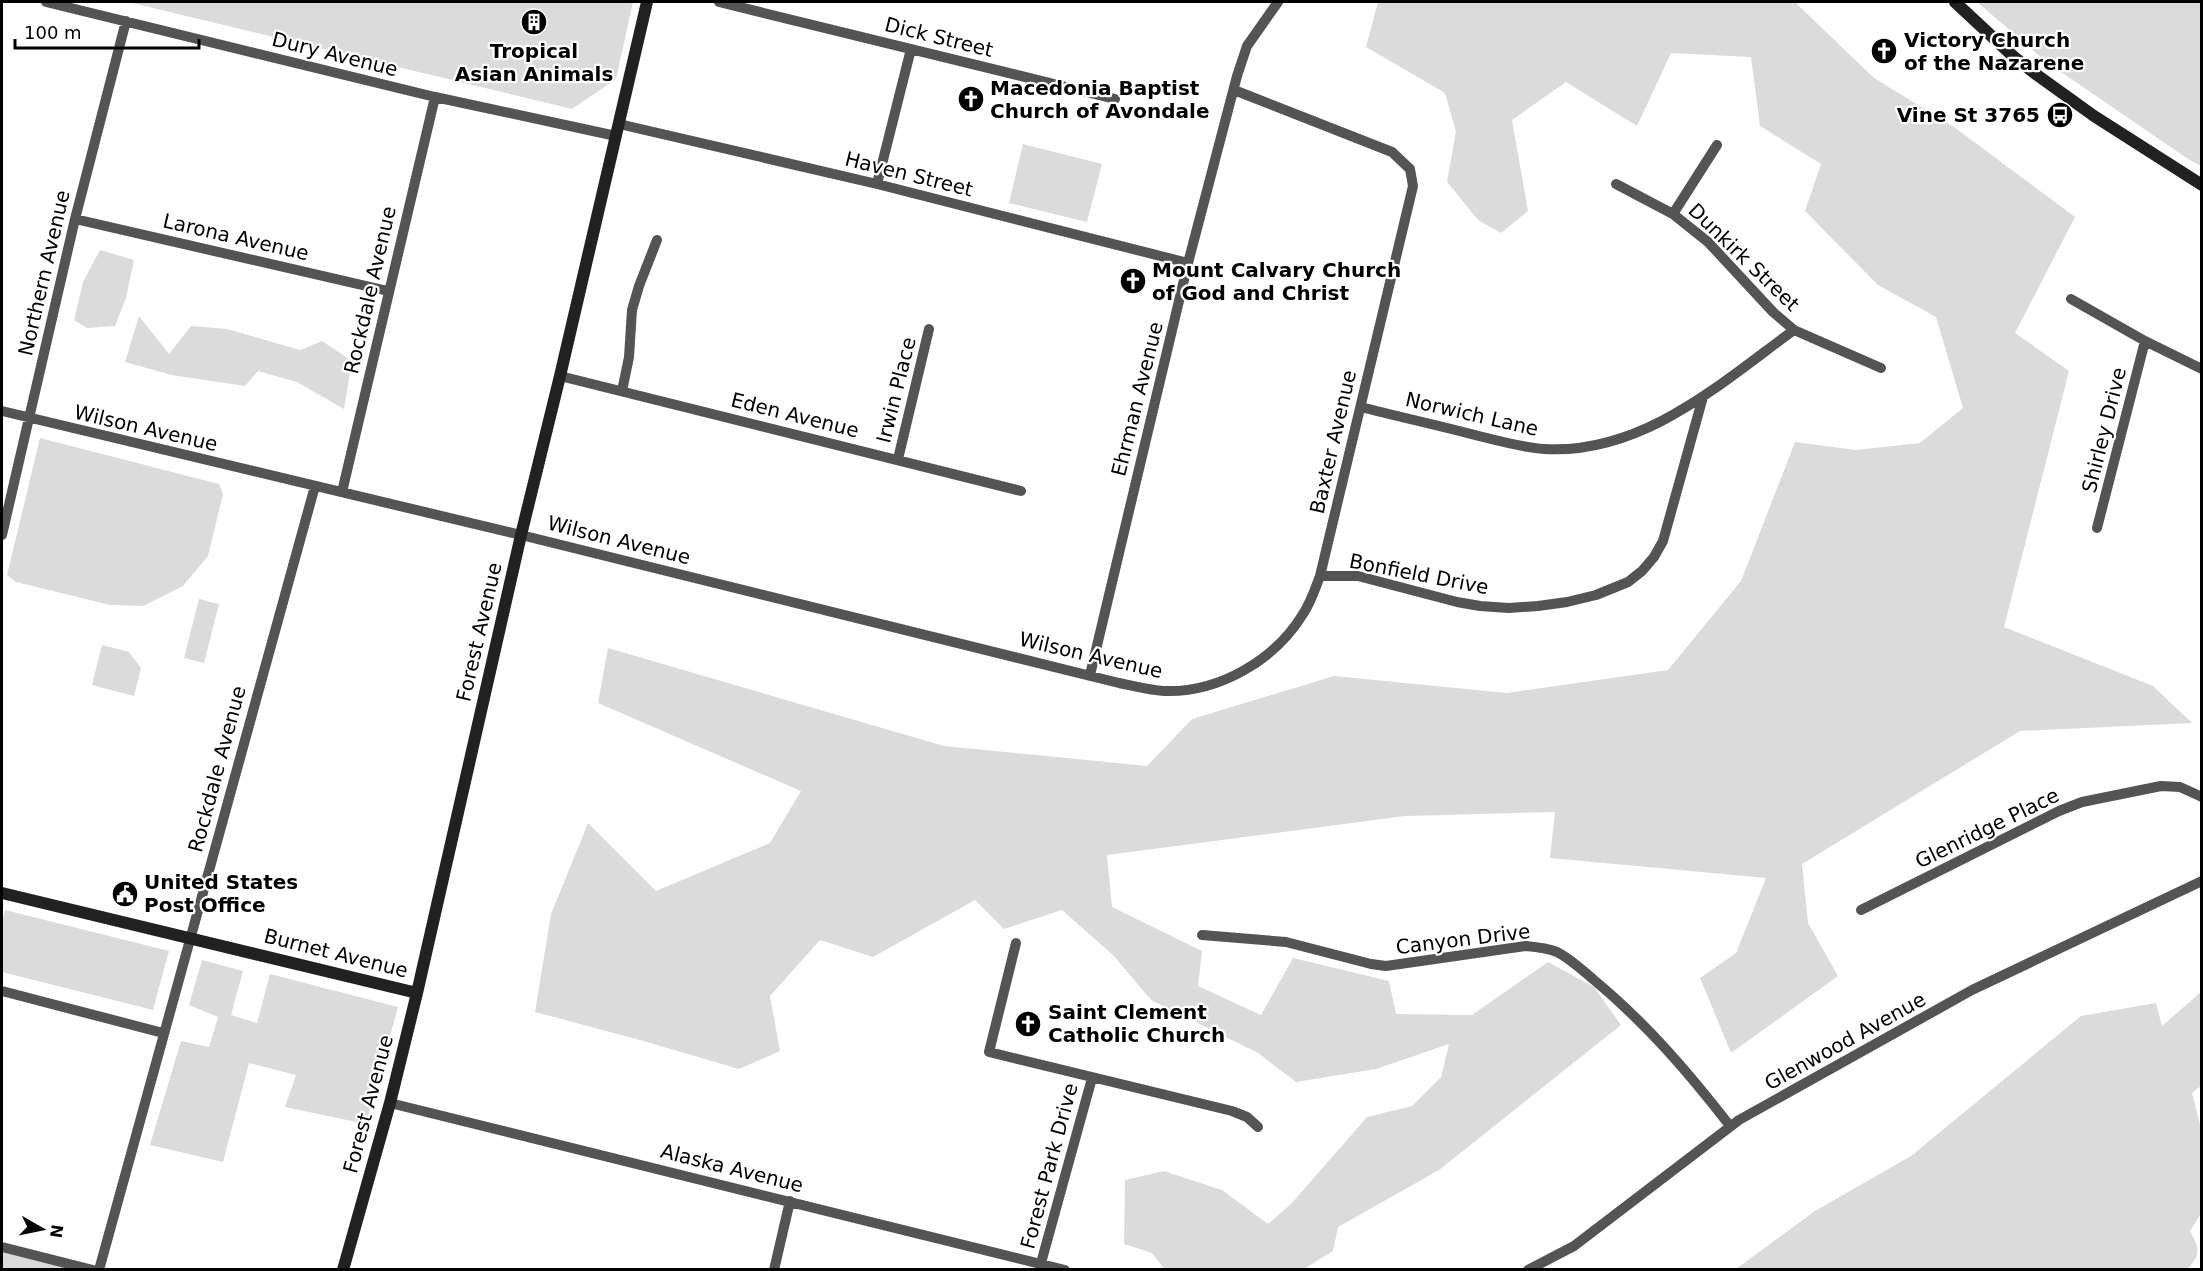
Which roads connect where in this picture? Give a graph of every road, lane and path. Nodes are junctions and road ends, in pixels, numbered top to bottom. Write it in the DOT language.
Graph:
graph roads {
  1 [pos="46,2"];
  2 [pos="647,2"];
  3 [pos="719,2"];
  4 [pos="1278,2"];
  5 [pos="1955,2"];
  6 [pos="126,21"];
  7 [pos="911,49"];
  8 [pos="1234,90"];
  9 [pos="435,97"];
  10 [pos="1115,99"];
  11 [pos="618,130"];
  12 [pos="1717,145"];
  13 [pos="878,184"];
  14 [pos="1616,184"];
  15 [pos="2202,185"];
  16 [pos="1673,214"];
  17 [pos="75,219"];
  18 [pos="657,240"];
  19 [pos="1188,263"];
  20 [pos="388,291"];
  21 [pos="2071,298"];
  22 [pos="929,329"];
  23 [pos="1794,330"];
  24 [pos="2145,341"];
  25 [pos="1881,368"];
  26 [pos="2202,369"];
  27 [pos="560,376"];
  28 [pos="622,391"];
  29 [pos="1702,397"];
  30 [pos="1361,407"];
  31 [pos="2,411"];
  32 [pos="29,418"];
  33 [pos="898,459"];
  34 [pos="315,486"];
  35 [pos="1021,491"];
  36 [pos="342,492"];
  37 [pos="2097,528"];
  38 [pos="520,534"];
  39 [pos="2,535"];
  40 [pos="1320,576"];
  41 [pos="1090,675"];
  42 [pos="1228,678"];
  43 [pos="2202,797"];
  44 [pos="2202,881"];
  45 [pos="2,893"];
  46 [pos="1861,910"];
  47 [pos="1202,935"];
  48 [pos="189,938"];
  49 [pos="1016,943"];
  50 [pos="2,991"];
  51 [pos="417,993"];
  52 [pos="163,1033"];
  53 [pos="1092,1078"];
  54 [pos="390,1103"];
  55 [pos="1730,1126"];
  56 [pos="1258,1127"];
  57 [pos="790,1201"];
  58 [pos="2,1247"];
  59 [pos="1041,1263"];
  60 [pos="93,1269"];
  61 [pos="99,1269"];
  62 [pos="343,1269"];
  63 [pos="774,1269"];
  64 [pos="1065,1269"];
  65 [pos="1528,1269"];
  1 -- 6 [label="street, Dury Avenue"];
  2 -- 11 [label="street, Forest Avenue"];
  3 -- 7 [label="street, Dick Street"];
  4 -- 8 [label="street, Ehrman Avenue"];
  5 -- 15 [label="street"];
  6 -- 9 [label="street, Dury Avenue"];
  6 -- 17 [label="street, Northern Avenue"];
  7 -- 10 [label="street, Dick Street"];
  7 -- 13 [label="street"];
  8 -- 19 [label="street, Ehrman Avenue"];
  8 -- 30 [label="street, Baxter Avenue"];
  9 -- 11 [label="street, Dury Avenue"];
  9 -- 20 [label="street, Rockdale Avenue"];
  11 -- 13 [label="street, Haven Street"];
  11 -- 27 [label="street, Forest Avenue"];
  12 -- 16 [label="street"];
  13 -- 19 [label="street, Haven Street"];
  14 -- 16 [label="street, Dunkirk Street"];
  16 -- 23 [label="street, Dunkirk Street"];
  17 -- 20 [label="street, Larona Avenue"];
  17 -- 32 [label="street, Northern Avenue"];
  18 -- 28 [label="street"];
  19 -- 41 [label="street, Ehrman Avenue"];
  20 -- 36 [label="street, Rockdale Avenue"];
  21 -- 24 [label="street"];
  22 -- 33 [label="street, Irwin Place"];
  23 -- 25 [label="street, Dunkirk Street"];
  23 -- 29 [label="street, Norwich Lane"];
  24 -- 26 [label="street"];
  24 -- 37 [label="street, Shirley Drive"];
  27 -- 28 [label="street, Eden Avenue"];
  27 -- 38 [label="street, Forest Avenue"];
  28 -- 33 [label="street, Eden Avenue"];
  29 -- 30 [label="street, Norwich Lane"];
  29 -- 40 [label="street, Bonfield Drive"];
  30 -- 40 [label="street, Baxter Avenue"];
  31 -- 32 [label="street, Wilson Avenue"];
  32 -- 34 [label="street, Wilson Avenue"];
  32 -- 39 [label="street, Northern Avenue"];
  33 -- 35 [label="street, Eden Avenue"];
  34 -- 36 [label="street, Wilson Avenue"];
  34 -- 48 [label="street, Rockdale Avenue"];
  36 -- 38 [label="street, Wilson Avenue"];
  38 -- 41 [label="street, Wilson Avenue"];
  38 -- 51 [label="street, Forest Avenue"];
  40 -- 42 [label="street, Baxter Avenue"];
  41 -- 42 [label="street, Wilson Avenue"];
  43 -- 46 [label="street, Glenridge Place"];
  44 -- 55 [label="street, Glenwood Avenue"];
  45 -- 48 [label="street, Burnet Avenue"];
  47 -- 55 [label="street, Canyon Drive"];
  48 -- 51 [label="street, Burnet Avenue"];
  48 -- 52 [label="street, Rockdale Avenue"];
  49 -- 53 [label="street, Forest Park Drive"];
  50 -- 52 [label="street"];
  51 -- 54 [label="street, Forest Avenue"];
  52 -- 61 [label="street, Rockdale Avenue"];
  53 -- 56 [label="street, Forest Park Drive"];
  53 -- 59 [label="street, Forest Park Drive"];
  54 -- 57 [label="street, Alaska Avenue"];
  54 -- 62 [label="street, Forest Avenue"];
  55 -- 65 [label="street, Glenwood Avenue"];
  57 -- 59 [label="street, Alaska Avenue"];
  57 -- 63 [label="street"];
  58 -- 60 [label="street"];
  59 -- 64 [label="street, Alaska Avenue"];
}
